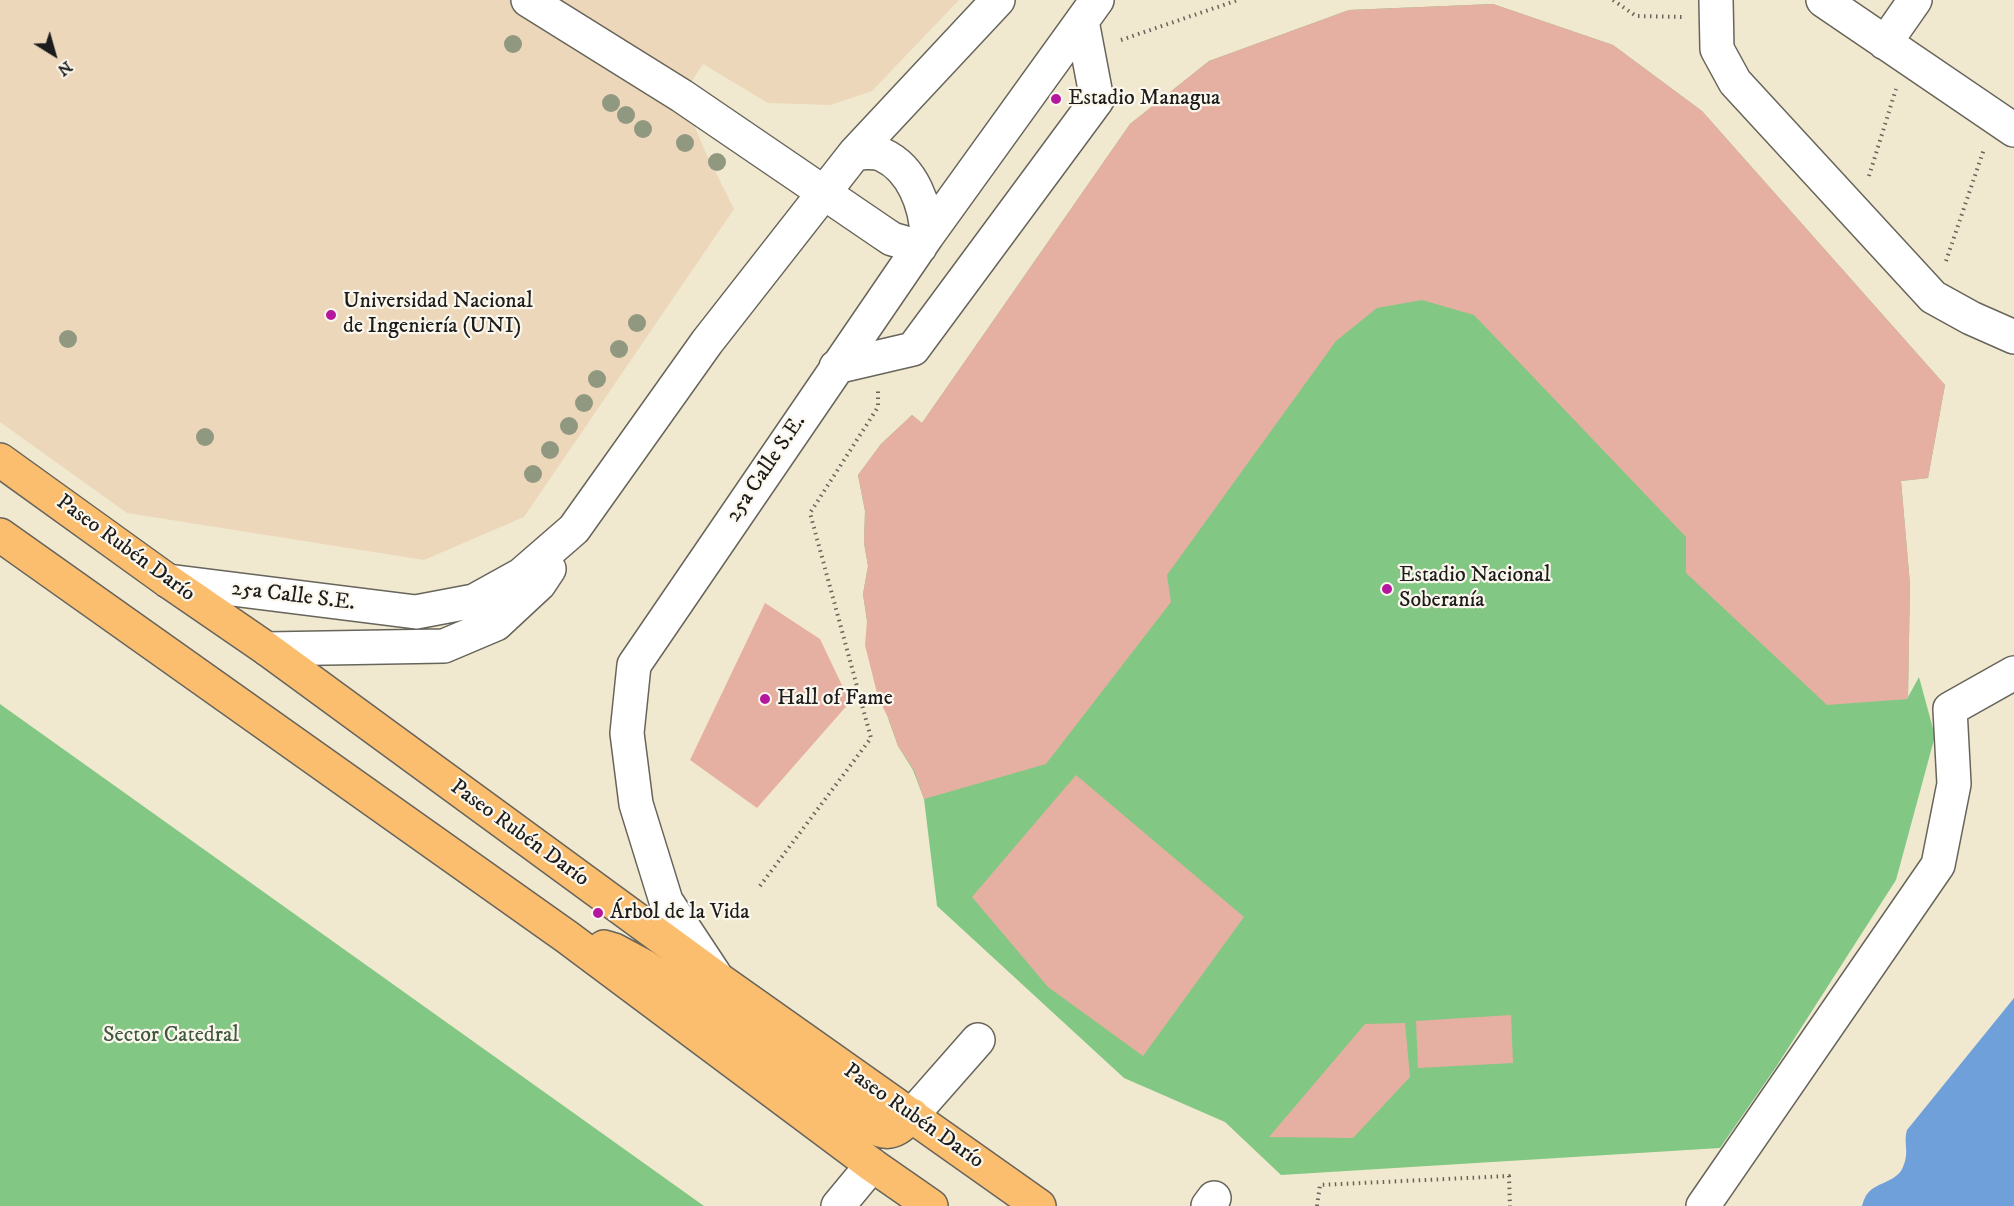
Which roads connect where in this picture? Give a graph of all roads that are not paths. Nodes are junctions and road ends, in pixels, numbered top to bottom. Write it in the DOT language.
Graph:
graph roads {
  1 [pos="528,0"];
  2 [pos="998,0"];
  3 [pos="1915,0"];
  4 [pos="1832,2"];
  5 [pos="1716,9"];
  6 [pos="1089,24"];
  7 [pos="1896,50"];
  8 [pos="2004,124"];
  9 [pos="855,153"];
  10 [pos="823,193"];
  11 [pos="923,242"];
  12 [pos="2014,337"];
  13 [pos="836,367"];
  14 [pos="0,460"];
  15 [pos="574,529"];
  16 [pos="0,535"];
  17 [pos="168,581"];
  18 [pos="267,650"];
  19 [pos="2014,673"];
  20 [pos="567,937"];
  21 [pos="718,980"];
  22 [pos="978,1040"];
  23 [pos="912,1115"];
  24 [pos="872,1165"];
  25 [pos="838,1206"];
  26 [pos="931,1206"];
  27 [pos="1014,1206"];
  28 [pos="1039,1206"];
  29 [pos="1703,1206"];
  1 -- 10 [label="street"];
  2 -- 9 [label="street, 25a Calle S.E."];
  3 -- 7 [label="street"];
  4 -- 7 [label="street"];
  5 -- 12 [label="street"];
  6 -- 11 [label="street, 25a Calle S.E."];
  6 -- 13 [label="street"];
  7 -- 8 [label="street"];
  9 -- 10 [label="street, 25a Calle S.E."];
  9 -- 11 [label="street"];
  10 -- 11 [label="street"];
  10 -- 15 [label="street, 25a Calle S.E."];
  11 -- 13 [label="street, 25a Calle S.E."];
  13 -- 21 [label="street, 25a Calle S.E."];
  14 -- 17 [label="highway, Paseo Rubén Darío"];
  15 -- 17 [label="street, 25a Calle S.E."];
  15 -- 18 [label="street, 25a Calle S.E."];
  16 -- 20 [label="highway"];
  17 -- 18 [label="highway, Paseo Rubén Darío"];
  18 -- 21 [label="highway, Paseo Rubén Darío"];
  19 -- 29 [label="street"];
  20 -- 23 [label="highway"];
  20 -- 24 [label="highway"];
  21 -- 23 [label="highway, Paseo Rubén Darío"];
  22 -- 23 [label="street"];
  23 -- 24 [label="highway"];
  23 -- 28 [label="highway, Paseo Rubén Darío"];
  24 -- 25 [label="street"];
  24 -- 26 [label="highway"];
  24 -- 27 [label="highway"];
}
